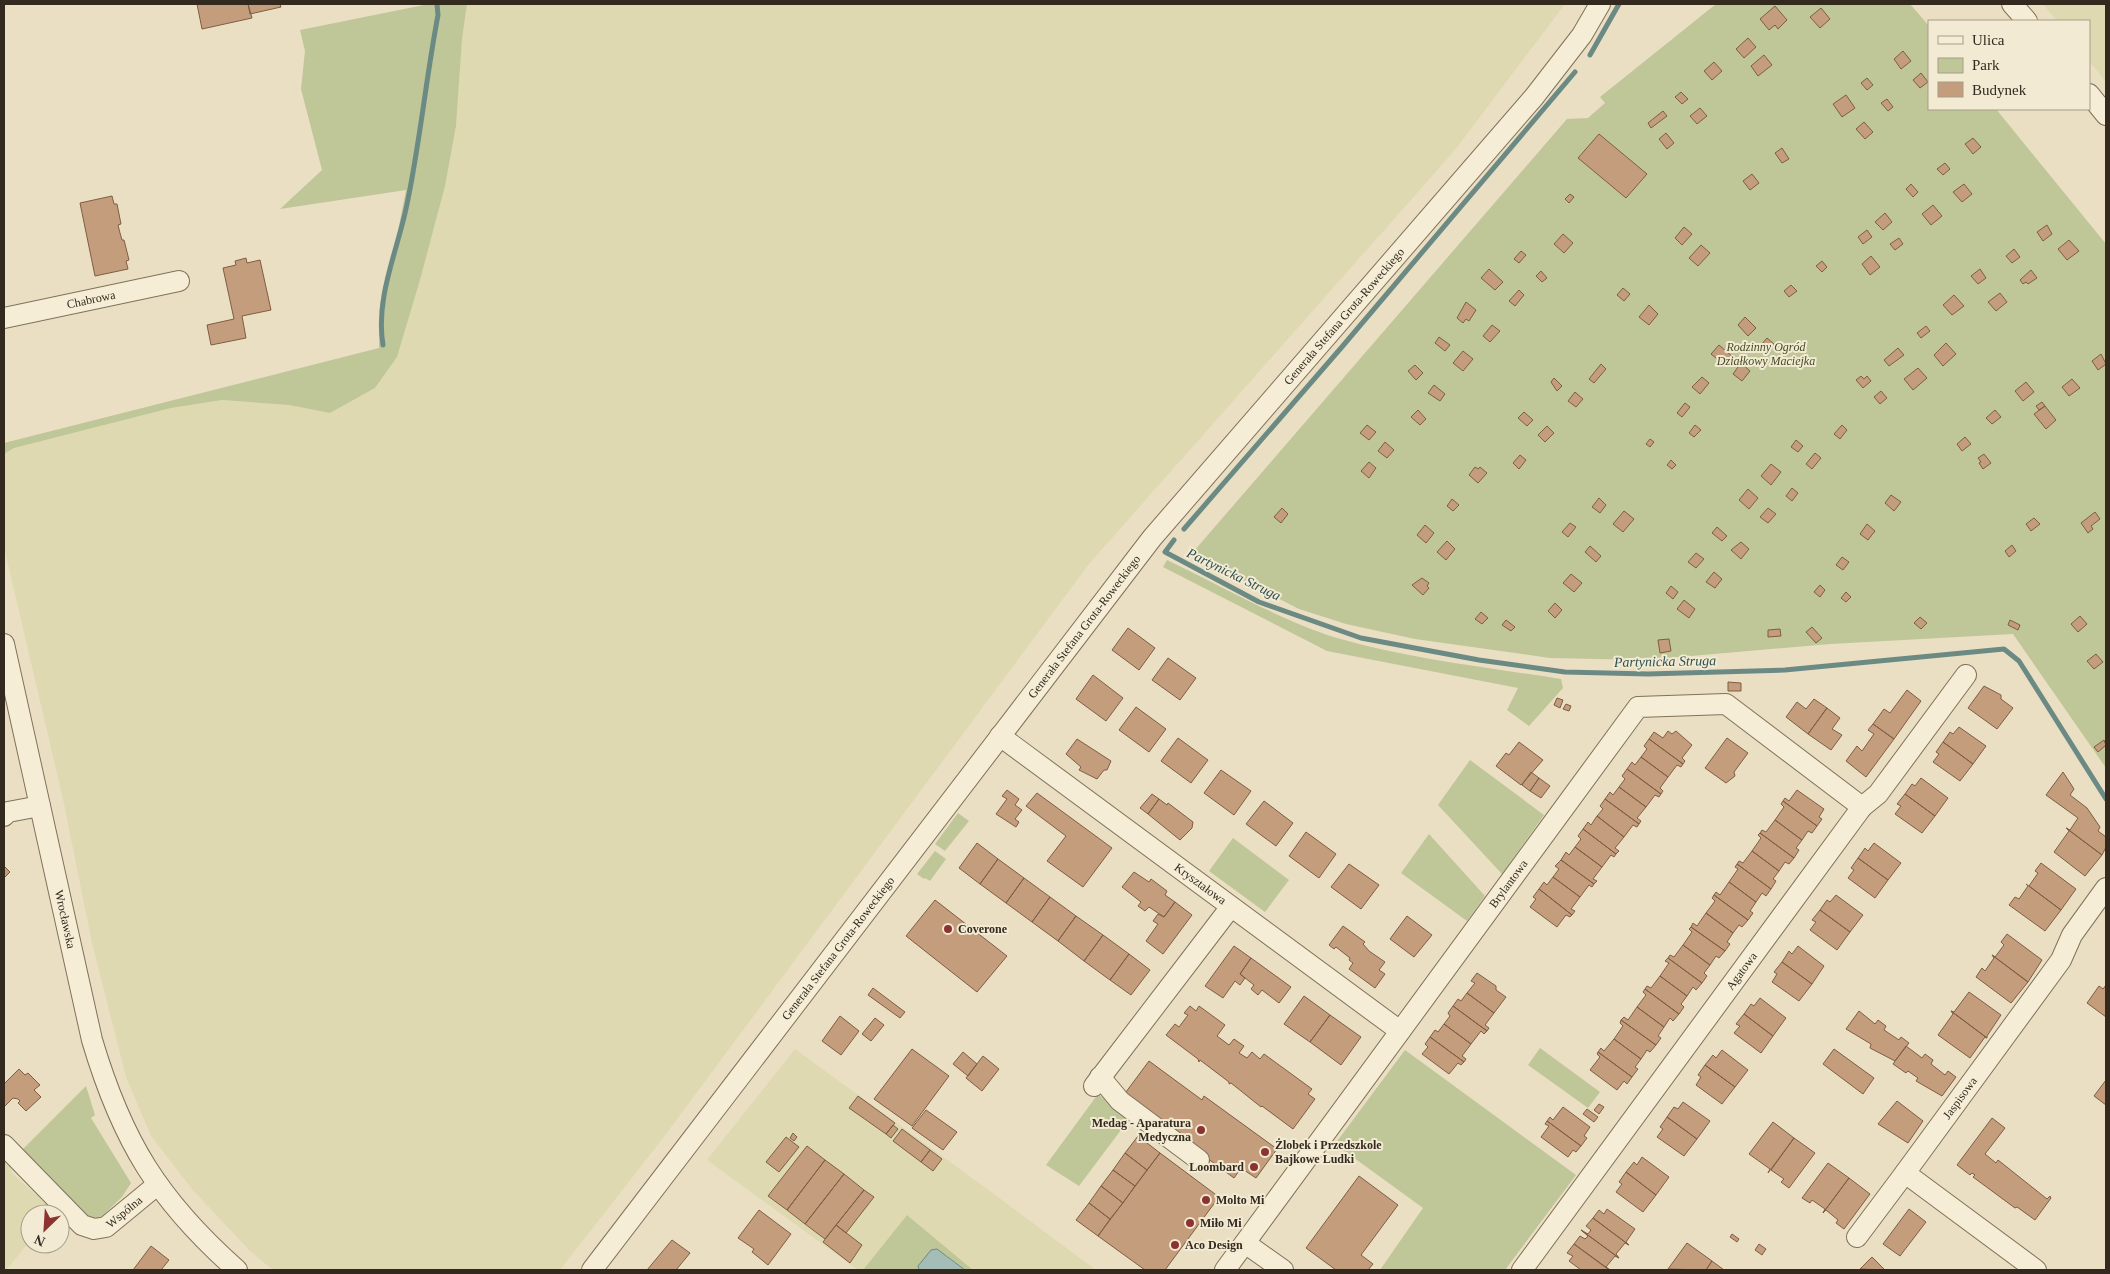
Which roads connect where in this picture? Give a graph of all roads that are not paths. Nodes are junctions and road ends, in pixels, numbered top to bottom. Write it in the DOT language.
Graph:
graph roads {
  1 [pos="1600,4"];
  2 [pos="2012,4"];
  3 [pos="2026,20"];
  4 [pos="2090,95"];
  5 [pos="2106,115"];
  6 [pos="179,281"];
  7 [pos="4,318"];
  8 [pos="4,644"];
  9 [pos="1966,675"];
  10 [pos="8,682"];
  11 [pos="1000,736"];
  12 [pos="40,806"];
  13 [pos="1862,807"];
  14 [pos="4,816"];
  15 [pos="2106,888"];
  16 [pos="1230,908"];
  17 [pos="1400,1031"];
  18 [pos="4,1145"];
  19 [pos="1199,1160"];
  20 [pos="1905,1173"];
  21 [pos="157,1185"];
  22 [pos="1857,1237"];
  23 [pos="1245,1243"];
  24 [pos="237,1270"];
  25 [pos="592,1270"];
  26 [pos="1225,1270"];
  27 [pos="1283,1270"];
  28 [pos="1522,1270"];
  29 [pos="2036,1270"];
  1 -- 11 [label="street, Generała Stefana Grota-Roweckiego"];
  2 -- 3 [label="street"];
  4 -- 5 [label="street"];
  6 -- 7 [label="street, Chabrowa"];
  8 -- 10 [label="street, Wrocławska"];
  9 -- 13 [label="street, Agatowa"];
  10 -- 12 [label="street, Wrocławska"];
  11 -- 16 [label="street, Kryształowa"];
  11 -- 25 [label="street, Generała Stefana Grota-Roweckiego"];
  12 -- 14 [label="street"];
  12 -- 21 [label="street, Wrocławska"];
  13 -- 17 [label="street, Brylantowa"];
  13 -- 28 [label="street, Agatowa"];
  15 -- 20 [label="street, Jaspisowa"];
  16 -- 17 [label="street, Kryształowa"];
  16 -- 19 [label="street"];
  17 -- 23 [label="street, Brylantowa"];
  18 -- 21 [label="street, Wspólna"];
  20 -- 22 [label="street, Jaspisowa"];
  20 -- 29 [label="street"];
  21 -- 24 [label="street"];
  23 -- 26 [label="street, Brylantowa"];
  23 -- 27 [label="street"];
}
